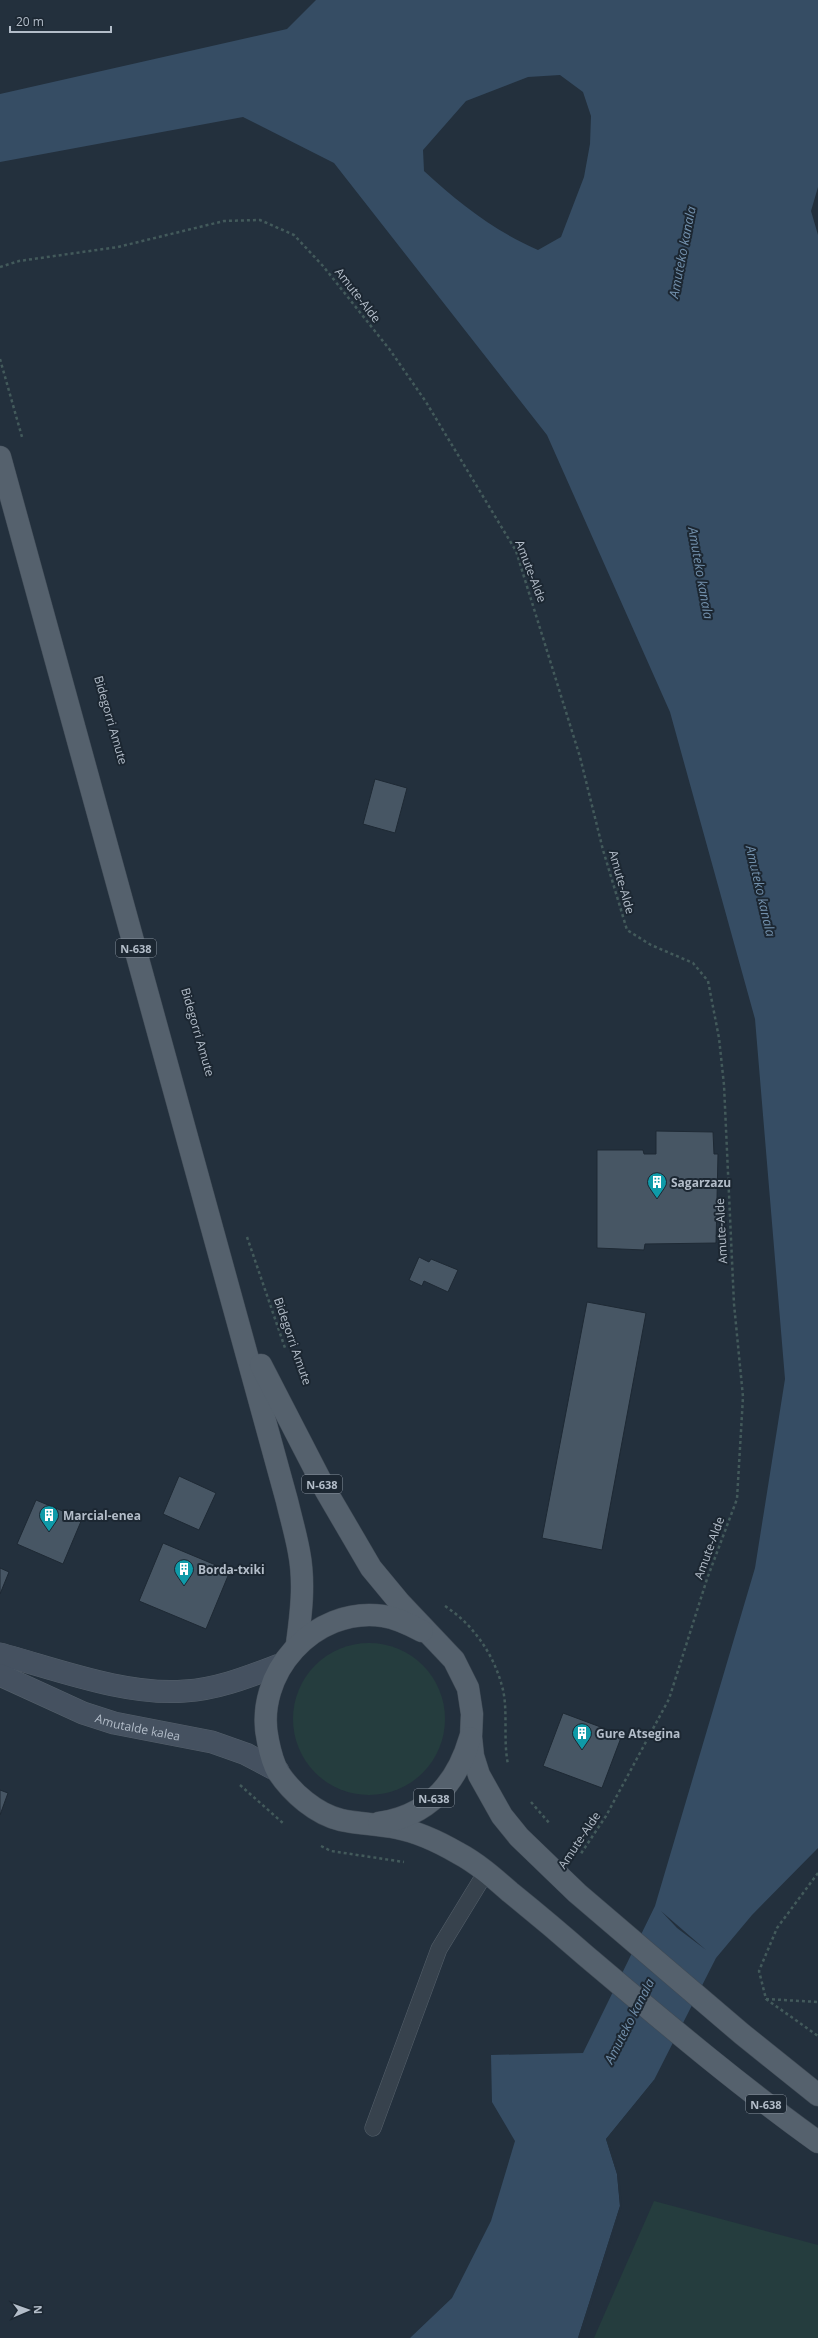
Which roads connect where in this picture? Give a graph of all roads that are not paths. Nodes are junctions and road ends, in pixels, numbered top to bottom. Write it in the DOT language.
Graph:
graph roads {
  1 [pos="0,456"];
  2 [pos="237,1315"];
  3 [pos="432,1637"];
  4 [pos="297,1644"];
  5 [pos="0,1654"];
  6 [pos="282,1664"];
  7 [pos="0,1675"];
  8 [pos="471,1737"];
  9 [pos="278,1771"];
  10 [pos="368,1824"];
  11 [pos="486,1872"];
  12 [pos="818,2095"];
  13 [pos="373,2128"];
  14 [pos="818,2142"];
  1 -- 2 [label="main road, N-638"];
  2 -- 3 [label="main road, N-638"];
  2 -- 4 [label="main road, N-638"];
  3 -- 4 [label="main road, N-638"];
  3 -- 8 [label="main road, N-638"];
  4 -- 6 [label="main road, N-638"];
  5 -- 6 [label="main road"];
  6 -- 9 [label="main road, N-638"];
  7 -- 9 [label="main road, Amutalde kalea"];
  8 -- 10 [label="main road, N-638"];
  8 -- 12 [label="main road, N-638"];
  9 -- 10 [label="main road, N-638"];
  10 -- 11 [label="main road, N-638"];
  11 -- 13 [label="lane"];
  11 -- 14 [label="main road, N-638"];
}
